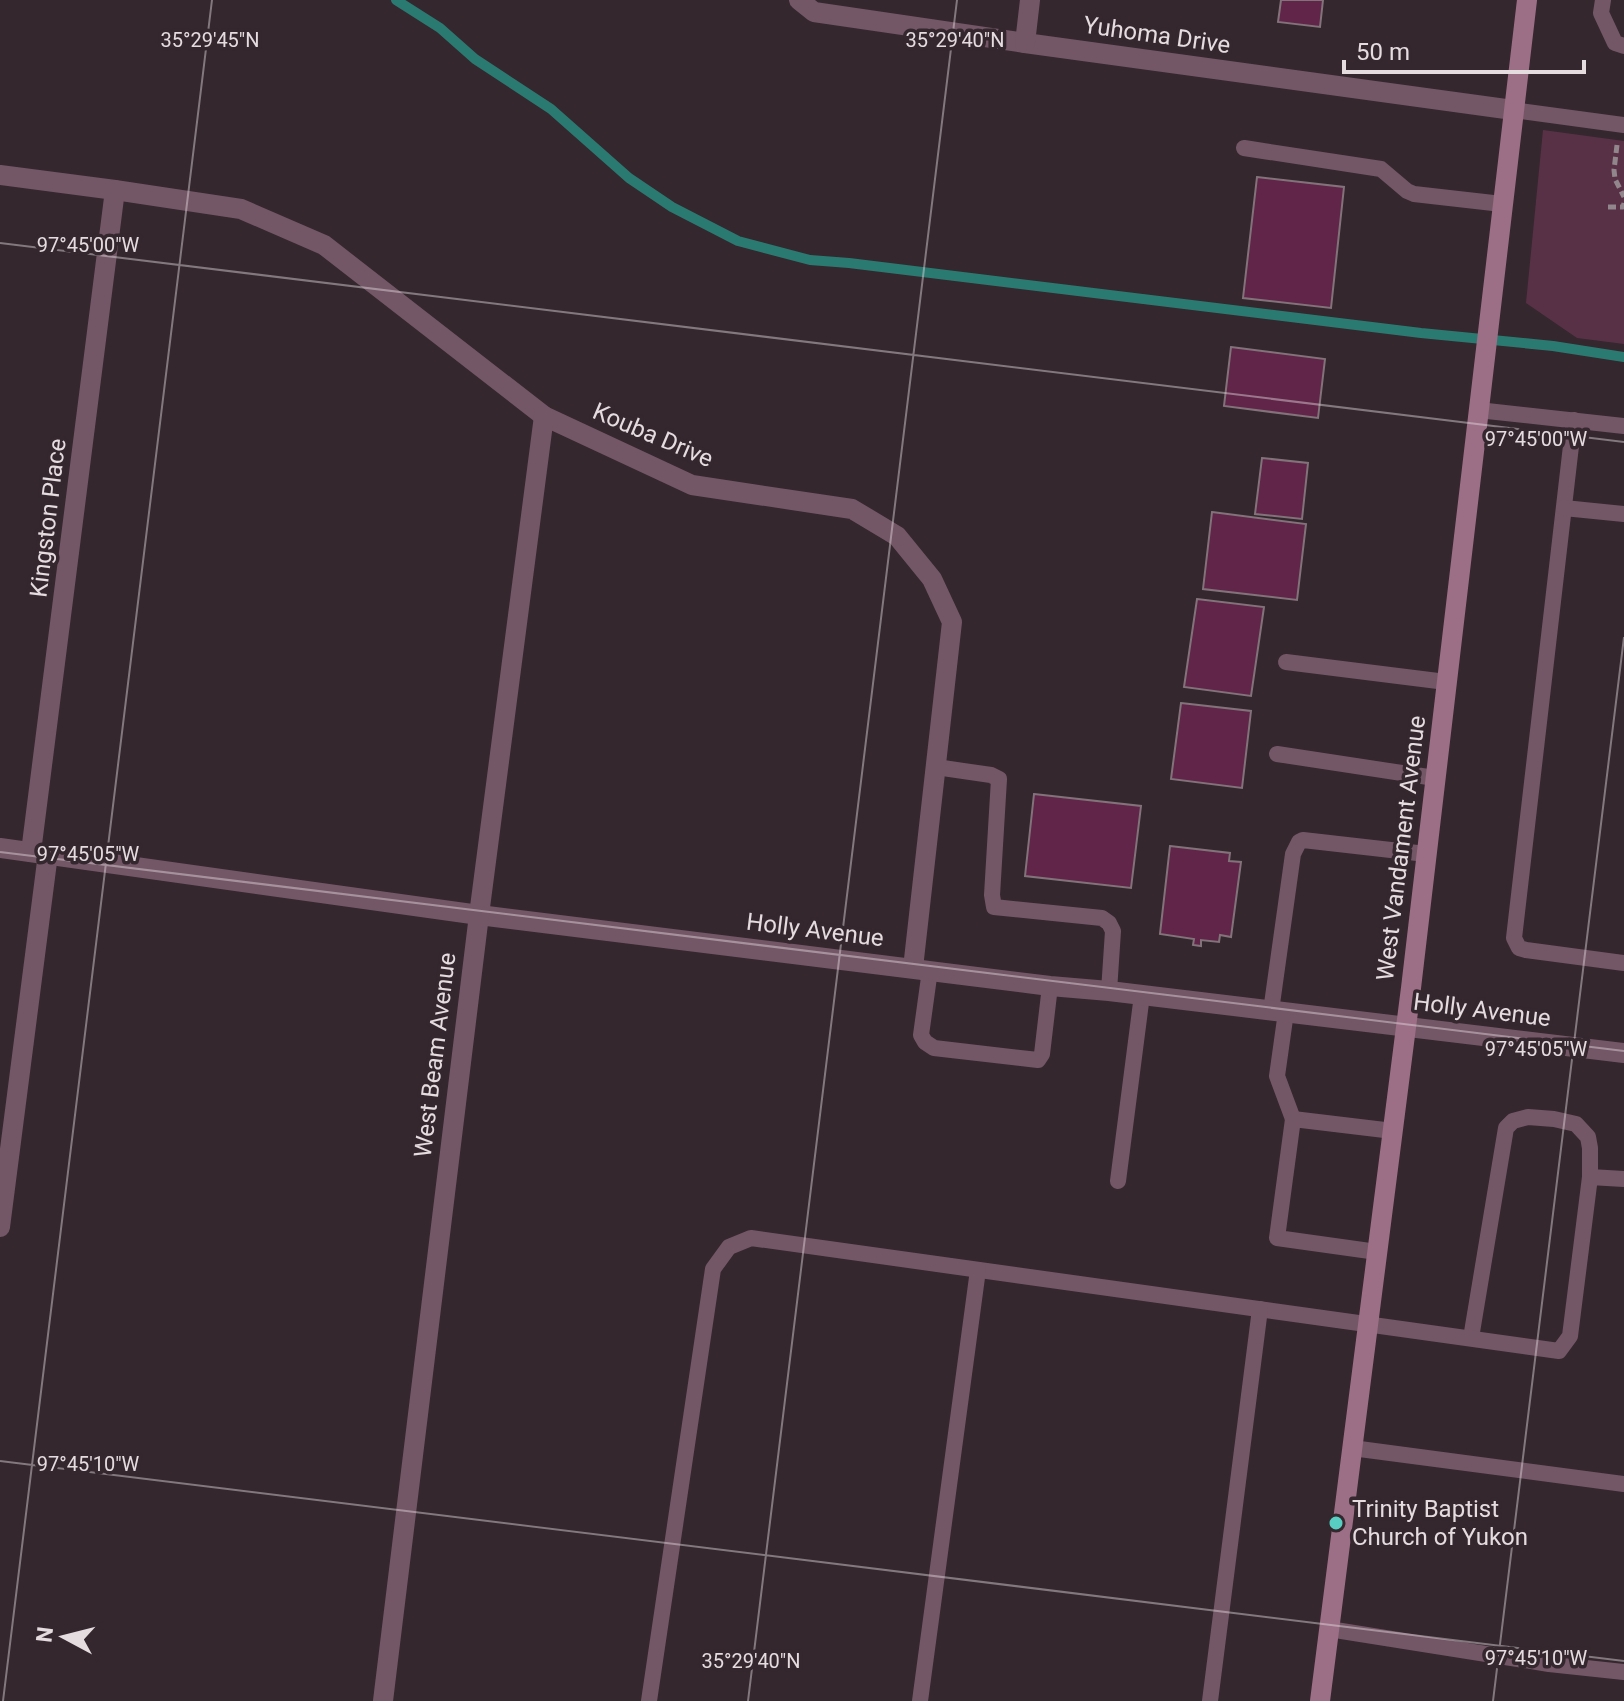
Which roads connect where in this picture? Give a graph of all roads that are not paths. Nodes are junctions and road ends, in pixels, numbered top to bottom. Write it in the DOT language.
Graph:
graph roads {
  1 [pos="799,0"];
  2 [pos="1030,0"];
  3 [pos="1527,0"];
  4 [pos="1603,0"];
  5 [pos="1025,43"];
  6 [pos="1624,46"];
  7 [pos="1513,110"];
  8 [pos="1624,125"];
  9 [pos="1244,148"];
  10 [pos="0,175"];
  11 [pos="115,190"];
  12 [pos="1502,204"];
  13 [pos="1478,410"];
  14 [pos="544,416"];
  15 [pos="1574,420"];
  16 [pos="1624,426"];
  17 [pos="1564,508"];
  18 [pos="1624,514"];
  19 [pos="1286,662"];
  20 [pos="1446,682"];
  21 [pos="1277,754"];
  22 [pos="936,767"];
  23 [pos="1435,778"];
  24 [pos="0,848"];
  25 [pos="40,853"];
  26 [pos="1426,854"];
  27 [pos="479,915"];
  28 [pos="1624,963"];
  29 [pos="922,969"];
  30 [pos="1050,986"];
  31 [pos="1109,991"];
  32 [pos="1142,995"];
  33 [pos="1278,1012"];
  34 [pos="1406,1027"];
  35 [pos="1624,1053"];
  36 [pos="1293,1119"];
  37 [pos="1393,1131"];
  38 [pos="1590,1177"];
  39 [pos="1624,1179"];
  40 [pos="1118,1181"];
  41 [pos="0,1227"];
  42 [pos="1377,1252"];
  43 [pos="978,1270"];
  44 [pos="1260,1309"];
  45 [pos="1368,1324"];
  46 [pos="1471,1338"];
  47 [pos="1352,1448"];
  48 [pos="1624,1484"];
  49 [pos="1329,1629"];
  50 [pos="1624,1672"];
  51 [pos="383,1701"];
  52 [pos="649,1701"];
  53 [pos="920,1701"];
  54 [pos="1210,1701"];
  55 [pos="1320,1701"];
  1 -- 5 [label="street, Yuhoma Drive"];
  2 -- 5 [label="street"];
  3 -- 7 [label="street, West Vandament Avenue"];
  4 -- 6 [label="lane"];
  5 -- 7 [label="street, Yuhoma Drive"];
  7 -- 8 [label="lane"];
  7 -- 12 [label="street, West Vandament Avenue"];
  9 -- 12 [label="lane"];
  10 -- 11 [label="street, Kouba Drive"];
  11 -- 14 [label="street, Kouba Drive"];
  11 -- 25 [label="street, Kingston Place"];
  12 -- 13 [label="street, West Vandament Avenue"];
  13 -- 15 [label="lane"];
  13 -- 20 [label="street, West Vandament Avenue"];
  14 -- 22 [label="street, Kouba Drive"];
  14 -- 27 [label="street, West Beam Avenue"];
  15 -- 16 [label="lane"];
  15 -- 17 [label="lane"];
  17 -- 18 [label="lane"];
  17 -- 28 [label="lane"];
  19 -- 20 [label="lane"];
  20 -- 23 [label="street, West Vandament Avenue"];
  21 -- 23 [label="lane"];
  22 -- 29 [label="street, Kouba Drive"];
  22 -- 31 [label="lane"];
  23 -- 26 [label="street, West Vandament Avenue"];
  24 -- 25 [label="street, Holly Avenue"];
  25 -- 27 [label="street, Holly Avenue"];
  25 -- 41 [label="street, Kingston Place"];
  26 -- 33 [label="lane"];
  26 -- 34 [label="street, West Vandament Avenue"];
  27 -- 29 [label="street, Holly Avenue"];
  27 -- 51 [label="street, West Beam Avenue"];
  29 -- 30 [label="street, Holly Avenue"];
  29 -- 30 [label="lane"];
  30 -- 31 [label="street, Holly Avenue"];
  31 -- 32 [label="street, Holly Avenue"];
  32 -- 33 [label="street, Holly Avenue"];
  32 -- 40 [label="lane"];
  33 -- 34 [label="street, Holly Avenue"];
  33 -- 36 [label="lane"];
  34 -- 35 [label="street, Holly Avenue"];
  34 -- 37 [label="street, West Vandament Avenue"];
  36 -- 37 [label="lane"];
  36 -- 42 [label="lane"];
  37 -- 42 [label="street, West Vandament Avenue"];
  38 -- 39 [label="lane"];
  38 -- 46 [label="lane"];
  38 -- 46 [label="lane"];
  42 -- 45 [label="street, West Vandament Avenue"];
  43 -- 44 [label="lane"];
  43 -- 52 [label="lane"];
  43 -- 53 [label="lane"];
  44 -- 45 [label="lane"];
  44 -- 54 [label="lane"];
  45 -- 46 [label="lane"];
  45 -- 47 [label="street, West Vandament Avenue"];
  47 -- 48 [label="lane"];
  47 -- 49 [label="street, West Vandament Avenue"];
  49 -- 50 [label="lane"];
  49 -- 55 [label="street, West Vandament Avenue"];
}
